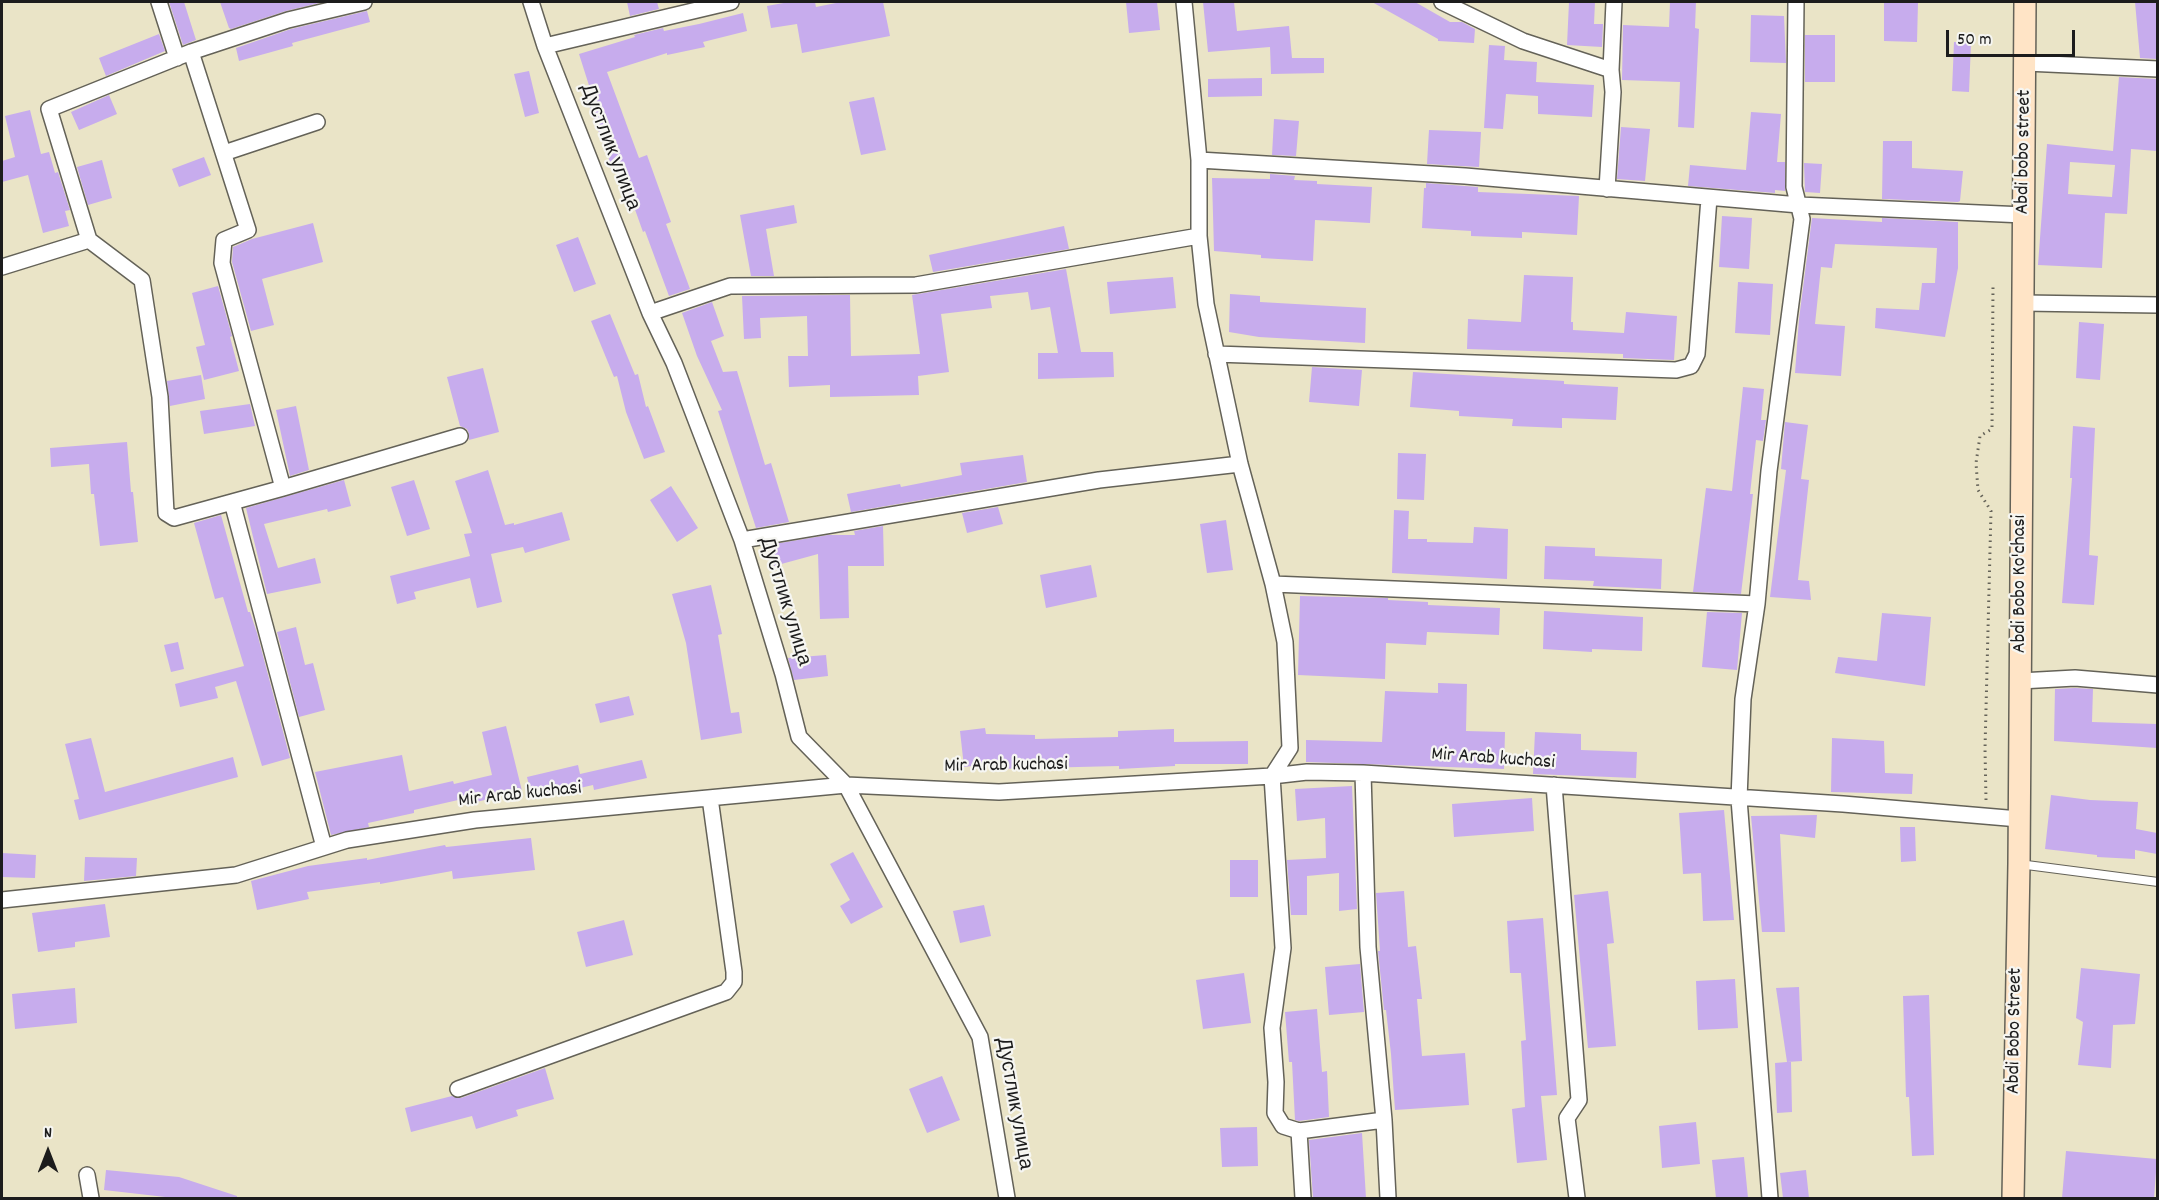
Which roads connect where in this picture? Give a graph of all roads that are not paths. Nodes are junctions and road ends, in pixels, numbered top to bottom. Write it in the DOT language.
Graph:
graph roads {
  1 [pos="159,2"];
  2 [pos="364,2"];
  3 [pos="531,2"];
  4 [pos="731,2"];
  5 [pos="1184,2"];
  6 [pos="1442,2"];
  7 [pos="1614,2"];
  8 [pos="1796,2"];
  9 [pos="2025,2"];
  10 [pos="545,46"];
  11 [pos="184,55"];
  12 [pos="2026,63"];
  13 [pos="2157,69"];
  14 [pos="1611,70"];
  15 [pos="317,122"];
  16 [pos="224,153"];
  17 [pos="1199,160"];
  18 [pos="1607,189"];
  19 [pos="1710,198"];
  20 [pos="1799,205"];
  21 [pos="2024,215"];
  22 [pos="1199,236"];
  23 [pos="88,240"];
  24 [pos="2,267"];
  25 [pos="2023,303"];
  26 [pos="2157,305"];
  27 [pos="650,313"];
  28 [pos="1216,354"];
  29 [pos="460,436"];
  30 [pos="1239,464"];
  31 [pos="283,488"];
  32 [pos="232,502"];
  33 [pos="742,540"];
  34 [pos="1273,584"];
  35 [pos="1757,604"];
  36 [pos="2020,681"];
  37 [pos="2157,685"];
  38 [pos="1363,773"];
  39 [pos="1272,776"];
  40 [pos="846,785"];
  41 [pos="1554,785"];
  42 [pos="710,798"];
  43 [pos="1739,799"];
  44 [pos="2019,819"];
  45 [pos="324,848"];
  46 [pos="2019,864"];
  47 [pos="2157,882"];
  48 [pos="2,900"];
  49 [pos="458,1089"];
  50 [pos="1384,1120"];
  51 [pos="1299,1131"];
  52 [pos="87,1175"];
  53 [pos="91,1198"];
  54 [pos="1007,1198"];
  55 [pos="1303,1198"];
  56 [pos="1388,1198"];
  57 [pos="1577,1198"];
  58 [pos="1770,1198"];
  59 [pos="2013,1198"];
  1 -- 11 [label="street"];
  2 -- 11 [label="street"];
  3 -- 10 [label="street, Дустлик улица"];
  4 -- 10 [label="street"];
  5 -- 17 [label="street"];
  6 -- 14 [label="street"];
  7 -- 14 [label="street"];
  8 -- 20 [label="street"];
  9 -- 12 [label="main road, Abdi bobo street"];
  10 -- 27 [label="street, Дустлик улица"];
  11 -- 16 [label="street"];
  11 -- 23 [label="street"];
  12 -- 13 [label="street"];
  12 -- 21 [label="main road, Abdi bobo street"];
  14 -- 18 [label="street"];
  15 -- 16 [label="street"];
  16 -- 31 [label="street"];
  17 -- 18 [label="street"];
  17 -- 22 [label="street"];
  18 -- 19 [label="street"];
  19 -- 20 [label="street"];
  19 -- 28 [label="street"];
  20 -- 21 [label="street"];
  20 -- 35 [label="street"];
  21 -- 25 [label="main road, Abdi bobo street"];
  22 -- 27 [label="street"];
  22 -- 28 [label="street"];
  23 -- 24 [label="street"];
  23 -- 32 [label="street"];
  25 -- 26 [label="street"];
  25 -- 36 [label="main road, Abdi Bobo Ko'chasi"];
  27 -- 33 [label="street, Дустлик улица"];
  28 -- 30 [label="street"];
  29 -- 31 [label="street"];
  30 -- 33 [label="street"];
  30 -- 34 [label="street"];
  31 -- 32 [label="street"];
  32 -- 45 [label="street"];
  33 -- 40 [label="street, Дустлик улица"];
  34 -- 35 [label="street"];
  34 -- 39 [label="street"];
  35 -- 43 [label="street"];
  36 -- 37 [label="street"];
  36 -- 44 [label="main road, Abdi Bobo Ko'chasi"];
  38 -- 39 [label="street, Mir Arab kuchasi"];
  38 -- 41 [label="street, Mir Arab kuchasi"];
  38 -- 50 [label="street"];
  39 -- 40 [label="street, Mir Arab kuchasi"];
  39 -- 51 [label="street"];
  40 -- 42 [label="street, Mir Arab kuchasi"];
  40 -- 54 [label="street, Дустлик улица"];
  41 -- 43 [label="street, Mir Arab kuchasi"];
  41 -- 57 [label="street"];
  42 -- 45 [label="street, Mir Arab kuchasi"];
  42 -- 49 [label="street"];
  43 -- 44 [label="street, Mir Arab kuchasi"];
  43 -- 58 [label="street"];
  44 -- 46 [label="main road, Abdi Bobo Ko'chasi"];
  45 -- 48 [label="street, Mir Arab kuchasi"];
  46 -- 47 [label="lane"];
  46 -- 59 [label="main road, Abdi Bobo Street"];
  50 -- 51 [label="street"];
  50 -- 56 [label="street"];
  51 -- 55 [label="street"];
  52 -- 53 [label="street"];
}
